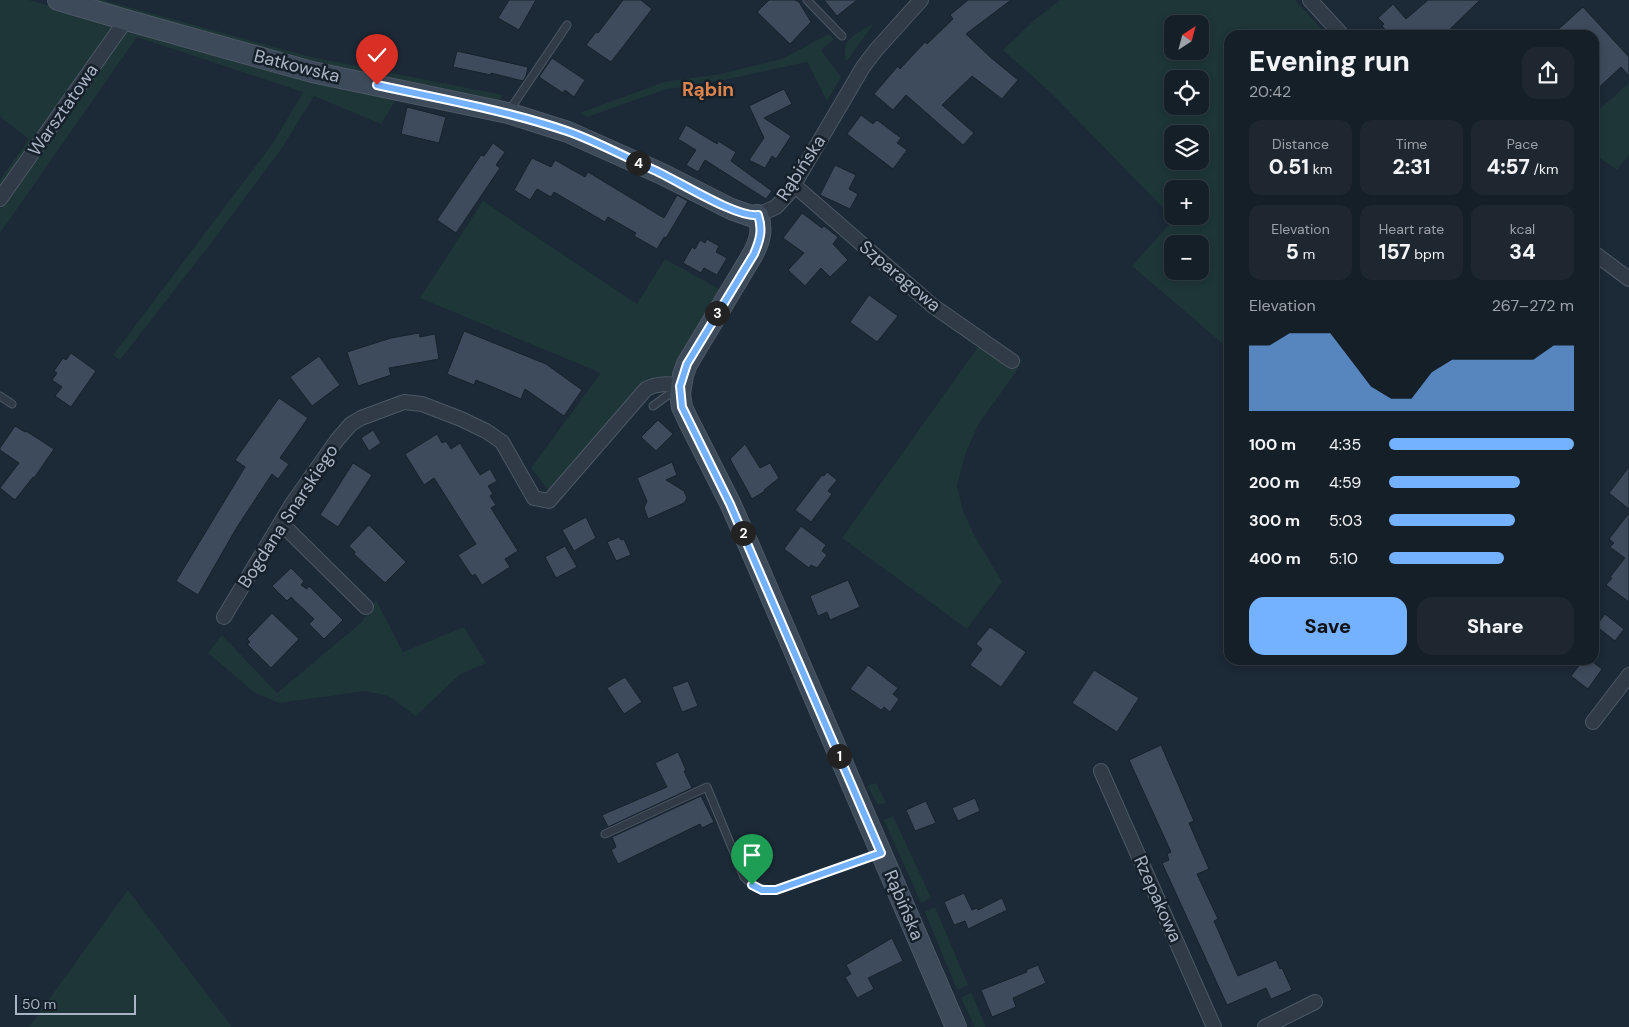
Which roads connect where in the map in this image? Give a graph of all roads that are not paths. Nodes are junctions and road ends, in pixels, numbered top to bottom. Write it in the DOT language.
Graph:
graph roads {
  1 [pos="58,0"];
  2 [pos="807,0"];
  3 [pos="1310,0"];
  4 [pos="915,4"];
  5 [pos="126,20"];
  6 [pos="566,25"];
  7 [pos="1337,30"];
  8 [pos="842,36"];
  9 [pos="508,113"];
  10 [pos="794,185"];
  11 [pos="0,199"];
  12 [pos="758,215"];
  13 [pos="1599,257"];
  14 [pos="1629,279"];
  15 [pos="1012,362"];
  16 [pos="680,390"];
  17 [pos="0,396"];
  18 [pos="12,404"];
  19 [pos="653,406"];
  20 [pos="281,523"];
  21 [pos="366,607"];
  22 [pos="224,618"];
  23 [pos="1629,675"];
  24 [pos="1593,722"];
  25 [pos="1101,771"];
  26 [pos="605,834"];
  27 [pos="881,853"];
  28 [pos="1315,1002"];
  29 [pos="956,1027"];
  30 [pos="1214,1027"];
  31 [pos="1265,1027"];
  1 -- 5 [label="street, Batkowska"];
  2 -- 8 [label="lane"];
  3 -- 7 [label="street"];
  4 -- 10 [label="street, Rąbińska"];
  5 -- 9 [label="street, Batkowska"];
  5 -- 11 [label="street, Warsztatowa"];
  6 -- 9 [label="lane"];
  9 -- 12 [label="street, Batkowska"];
  10 -- 12 [label="street, Rąbińska"];
  10 -- 15 [label="street, Szparagowa"];
  12 -- 16 [label="street"];
  13 -- 14 [label="street"];
  16 -- 19 [label="lane"];
  16 -- 20 [label="street, Bogdana Snarskiego"];
  16 -- 27 [label="street, Rąbińska"];
  17 -- 18 [label="lane"];
  20 -- 21 [label="street"];
  20 -- 22 [label="street, Bogdana Snarskiego"];
  23 -- 24 [label="street"];
  25 -- 30 [label="street, Rzepakowa"];
  26 -- 27 [label="lane"];
  27 -- 29 [label="street, Rąbińska"];
  28 -- 31 [label="street"];
}
